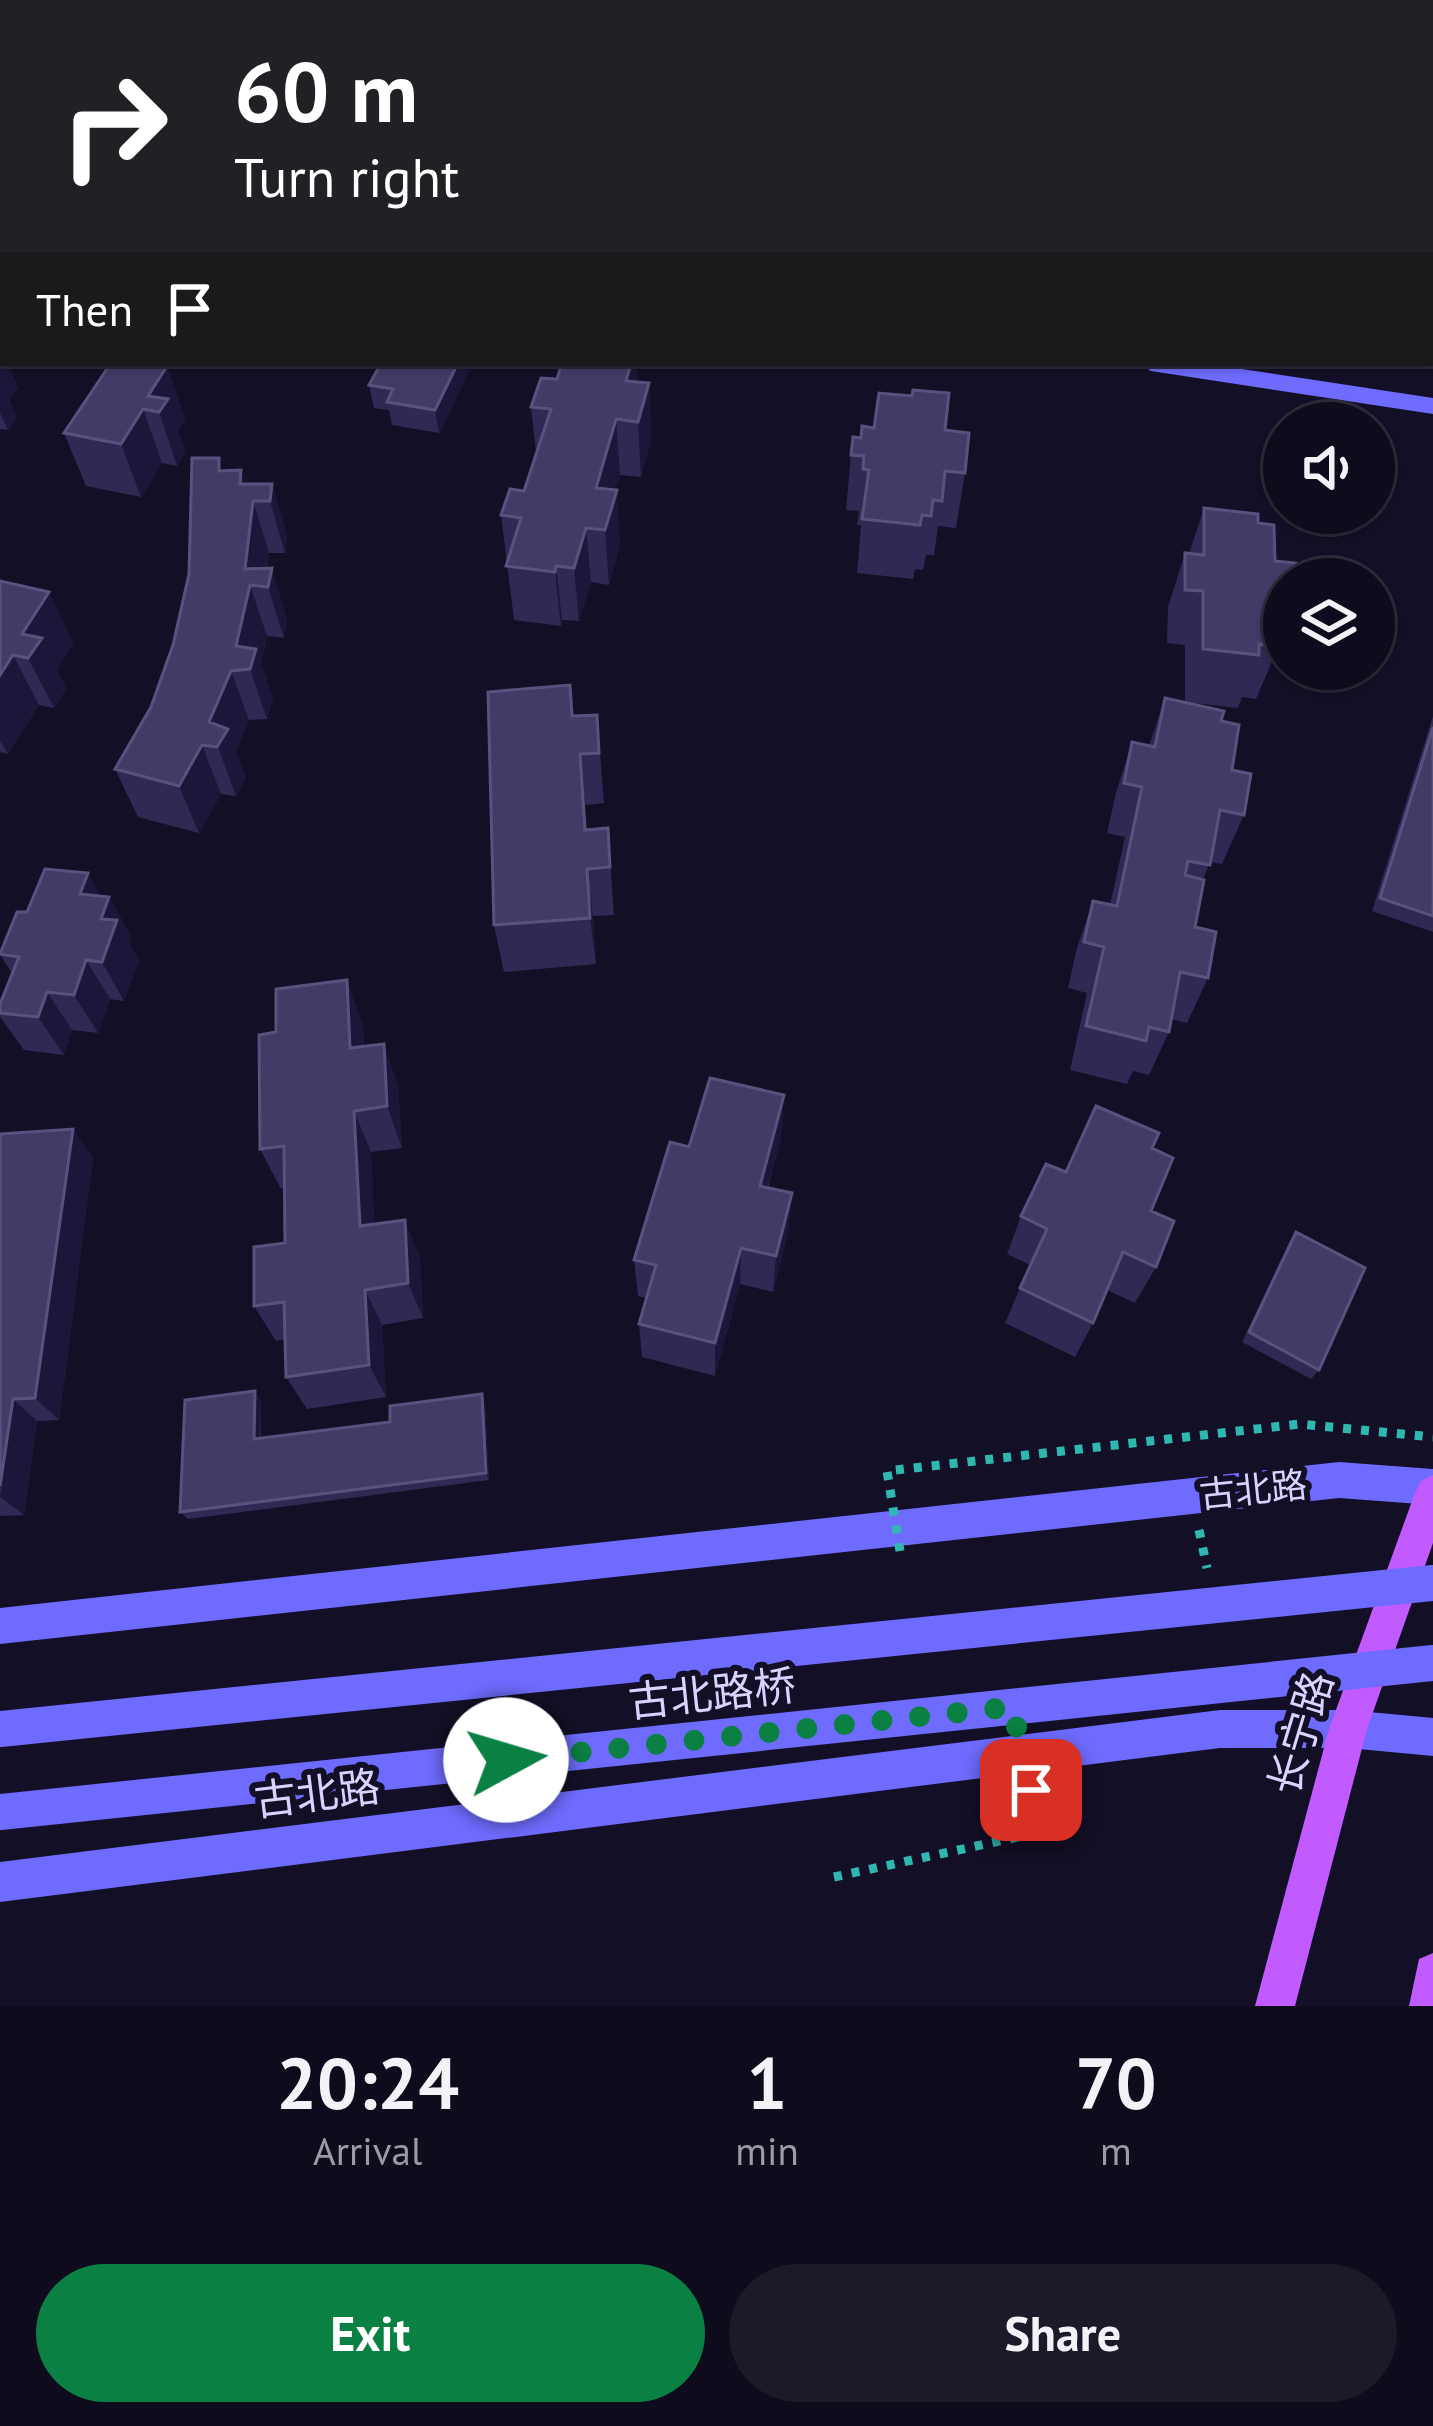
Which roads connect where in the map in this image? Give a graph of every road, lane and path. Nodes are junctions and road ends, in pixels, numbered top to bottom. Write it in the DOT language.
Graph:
graph roads {
  1 [pos="1171,366"];
  2 [pos="1433,406"];
  3 [pos="1433,1438"];
  4 [pos="1433,1490"];
  5 [pos="900,1551"];
  6 [pos="1433,1583"];
  7 [pos="0,1626"];
  8 [pos="1433,1663"];
  9 [pos="1012,1707"];
  10 [pos="0,1729"];
  11 [pos="1348,1730"];
  12 [pos="1433,1737"];
  13 [pos="0,1812"];
  14 [pos="834,1876"];
  15 [pos="0,1882"];
  16 [pos="1433,1973"];
  17 [pos="1275,2006"];
  18 [pos="1429,2006"];
  1 -- 2 [label="main road"];
  3 -- 5 [label="path, bridge"];
  4 -- 7 [label="main road, 古北路"];
  4 -- 11 [label="main road, 长宁路"];
  6 -- 10 [label="main road, 古北路桥, bridge"];
  8 -- 9 [label="main road, 古北路桥, bridge"];
  9 -- 13 [label="main road, 古北路桥, bridge"];
  9 -- 14 [label="path, bridge"];
  11 -- 12 [label="main road, 古北路"];
  11 -- 15 [label="main road, 古北路"];
  11 -- 17 [label="main road, 长宁路"];
  16 -- 18 [label="main road"];
}
